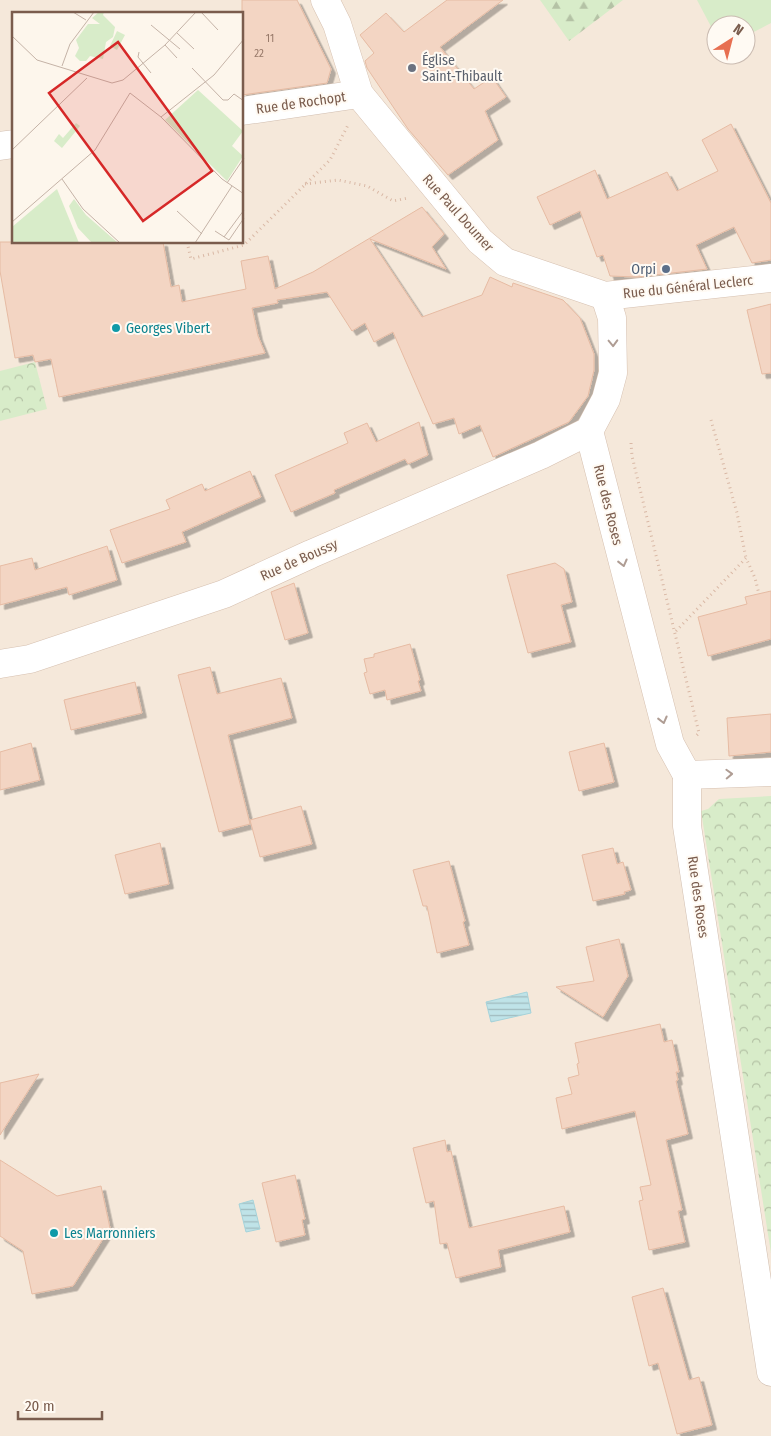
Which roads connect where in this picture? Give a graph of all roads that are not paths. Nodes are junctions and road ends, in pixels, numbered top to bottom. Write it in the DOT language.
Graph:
graph roads {
  1 [pos="325,0"];
  2 [pos="364,102"];
  3 [pos="244,111"];
  4 [pos="771,278"];
  5 [pos="605,296"];
  6 [pos="589,431"];
  7 [pos="0,664"];
  8 [pos="771,772"];
  9 [pos="687,775"];
  10 [pos="771,1372"];
  1 -- 2 [label="street, Rue Paul Doumer"];
  2 -- 3 [label="street, Rue de Rochopt"];
  2 -- 5 [label="street, Rue Paul Doumer"];
  4 -- 5 [label="street, Rue du Général Leclerc"];
  5 -- 6 [label="street, one-way"];
  6 -- 7 [label="street, Rue de Boussy"];
  6 -- 9 [label="street, Rue des Roses, one-way"];
  9 -- 8 [label="street, one-way"];
  9 -- 10 [label="street, Rue des Roses"];
}
